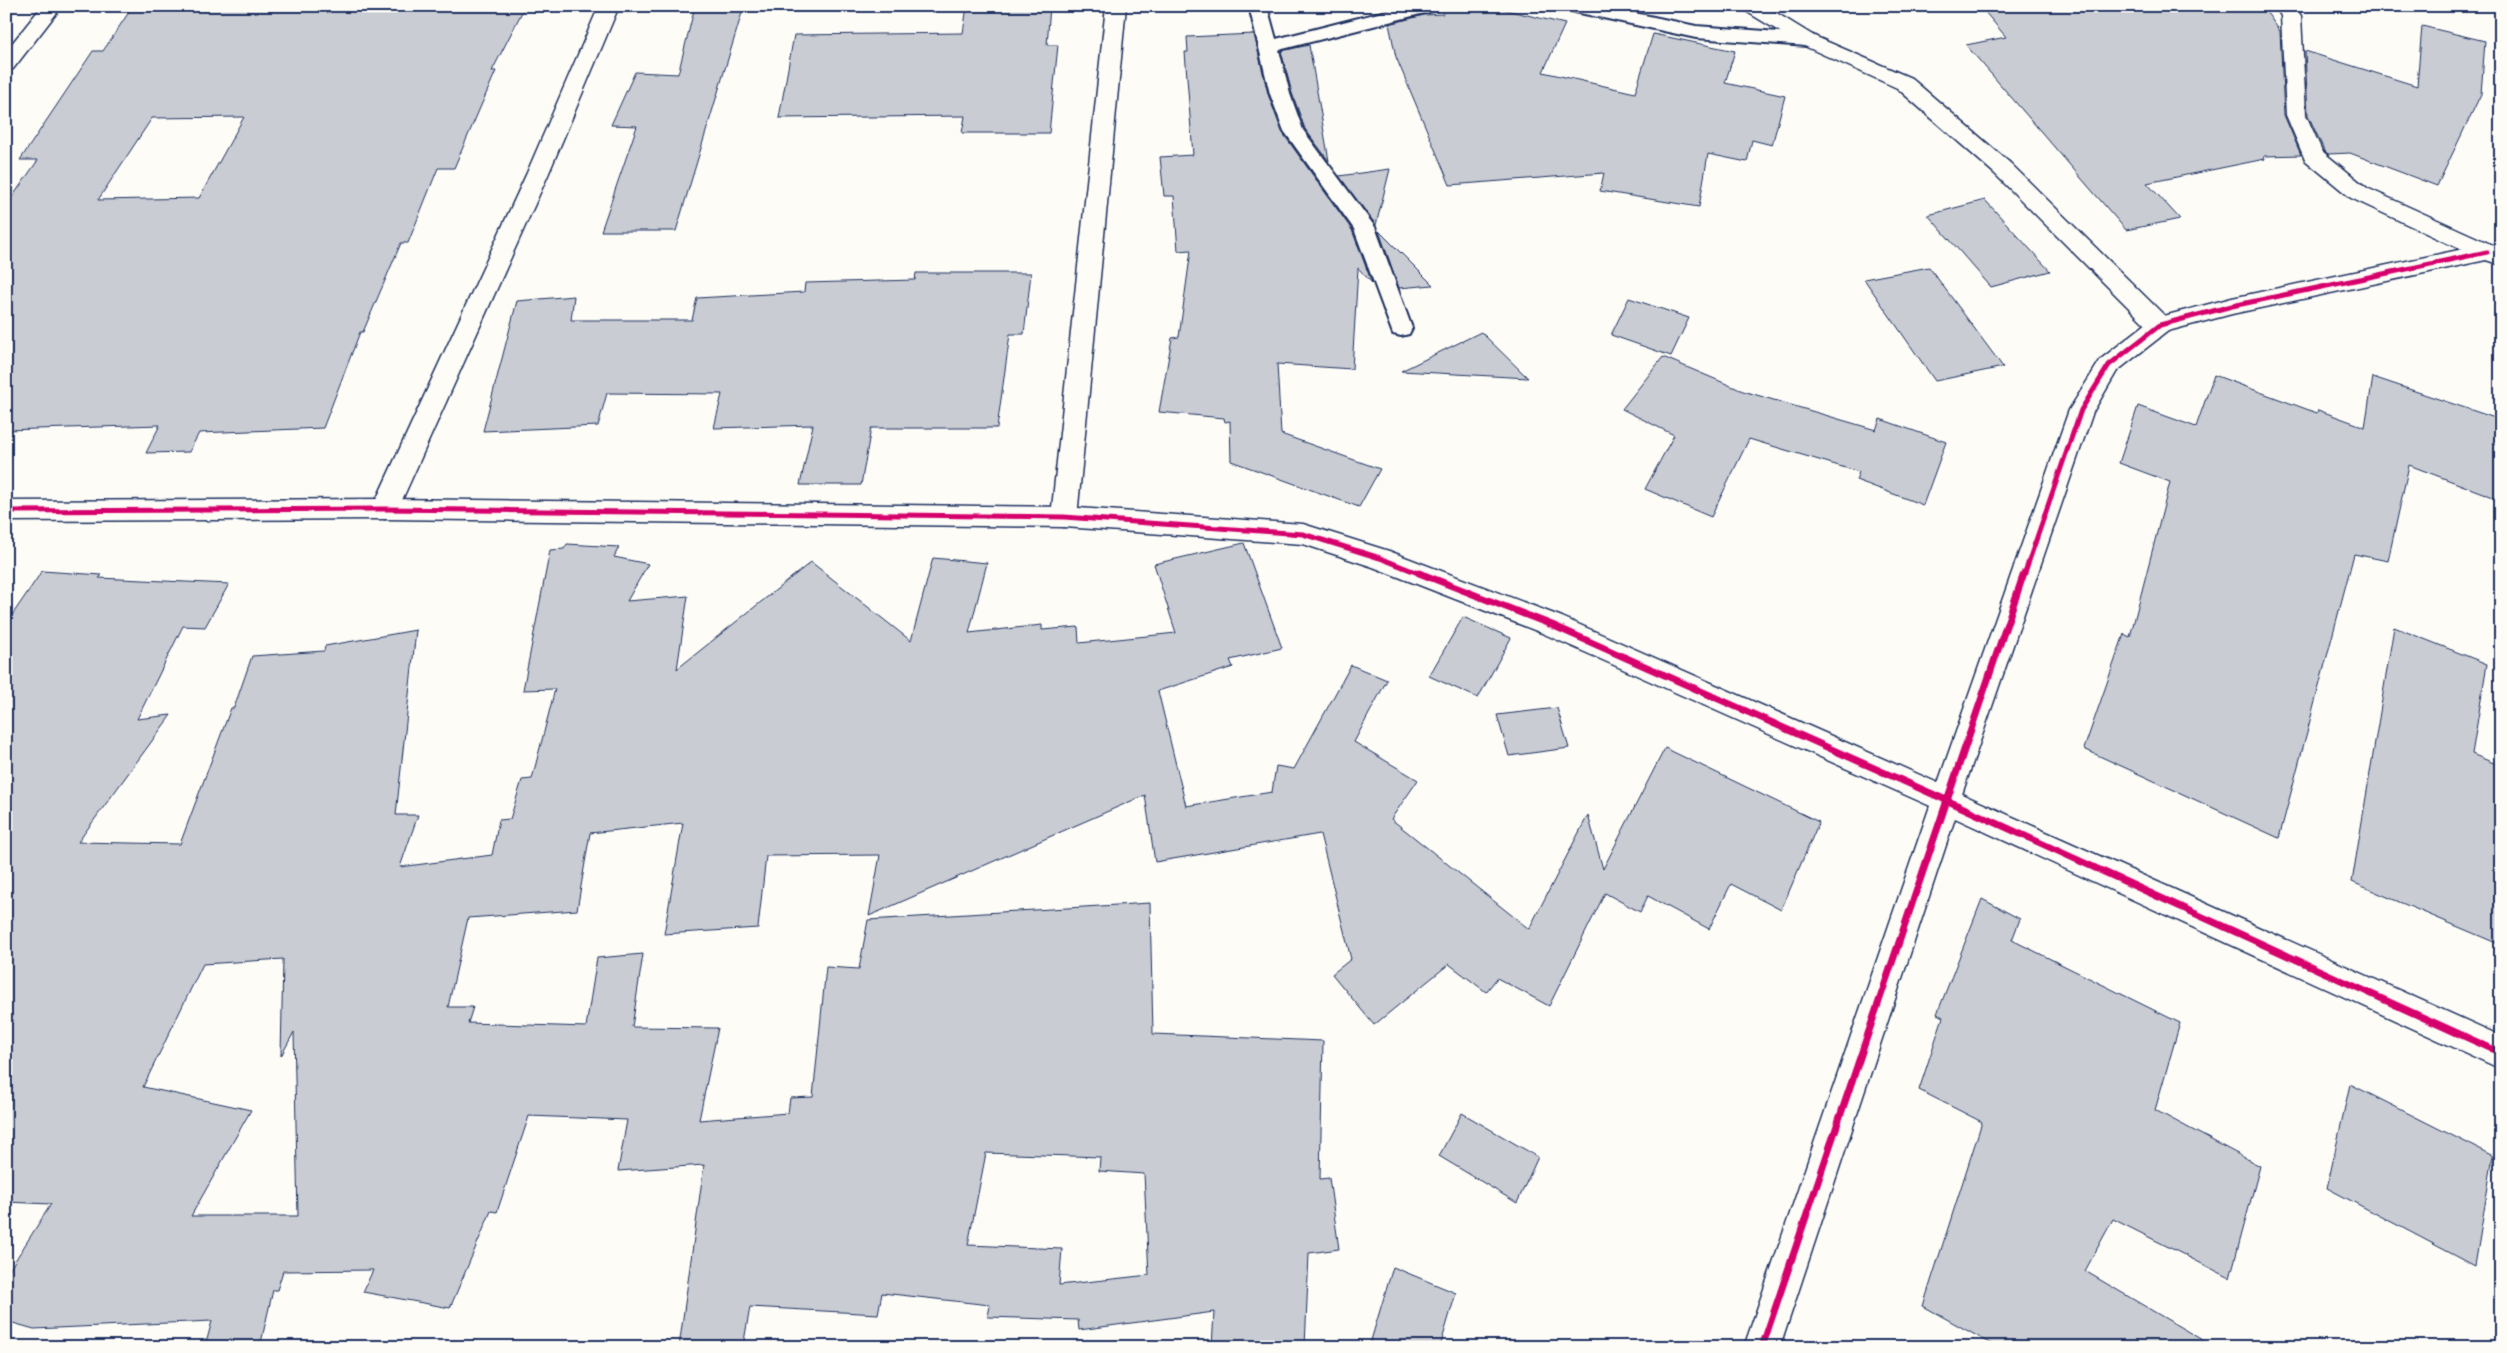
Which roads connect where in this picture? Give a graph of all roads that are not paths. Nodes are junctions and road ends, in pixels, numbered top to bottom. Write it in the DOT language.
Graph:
graph roads {
  1 [pos="52,6"];
  2 [pos="609,6"];
  3 [pos="1116,6"];
  4 [pos="1258,6"];
  5 [pos="1429,6"];
  6 [pos="1575,6"];
  7 [pos="1751,6"];
  8 [pos="2284,6"];
  9 [pos="1807,40"];
  10 [pos="1269,47"];
  11 [pos="6,65"];
  12 [pos="2494,254"];
  13 [pos="2160,325"];
  14 [pos="1401,328"];
  15 [pos="385,509"];
  16 [pos="6,511"];
  17 [pos="1064,517"];
  18 [pos="1946,800"];
  19 [pos="2501,1053"];
  20 [pos="1762,1347"];
  1 -- 11 [label="street"];
  2 -- 15 [label="street"];
  3 -- 17 [label="street"];
  4 -- 10 [label="lane"];
  5 -- 10 [label="lane"];
  6 -- 9 [label="lane"];
  7 -- 9 [label="street"];
  8 -- 12 [label="street"];
  9 -- 13 [label="street"];
  10 -- 14 [label="lane"];
  12 -- 13 [label="street"];
  13 -- 18 [label="street"];
  15 -- 16 [label="street"];
  15 -- 17 [label="street"];
  17 -- 18 [label="street"];
  18 -- 19 [label="street"];
  18 -- 20 [label="street"];
}
